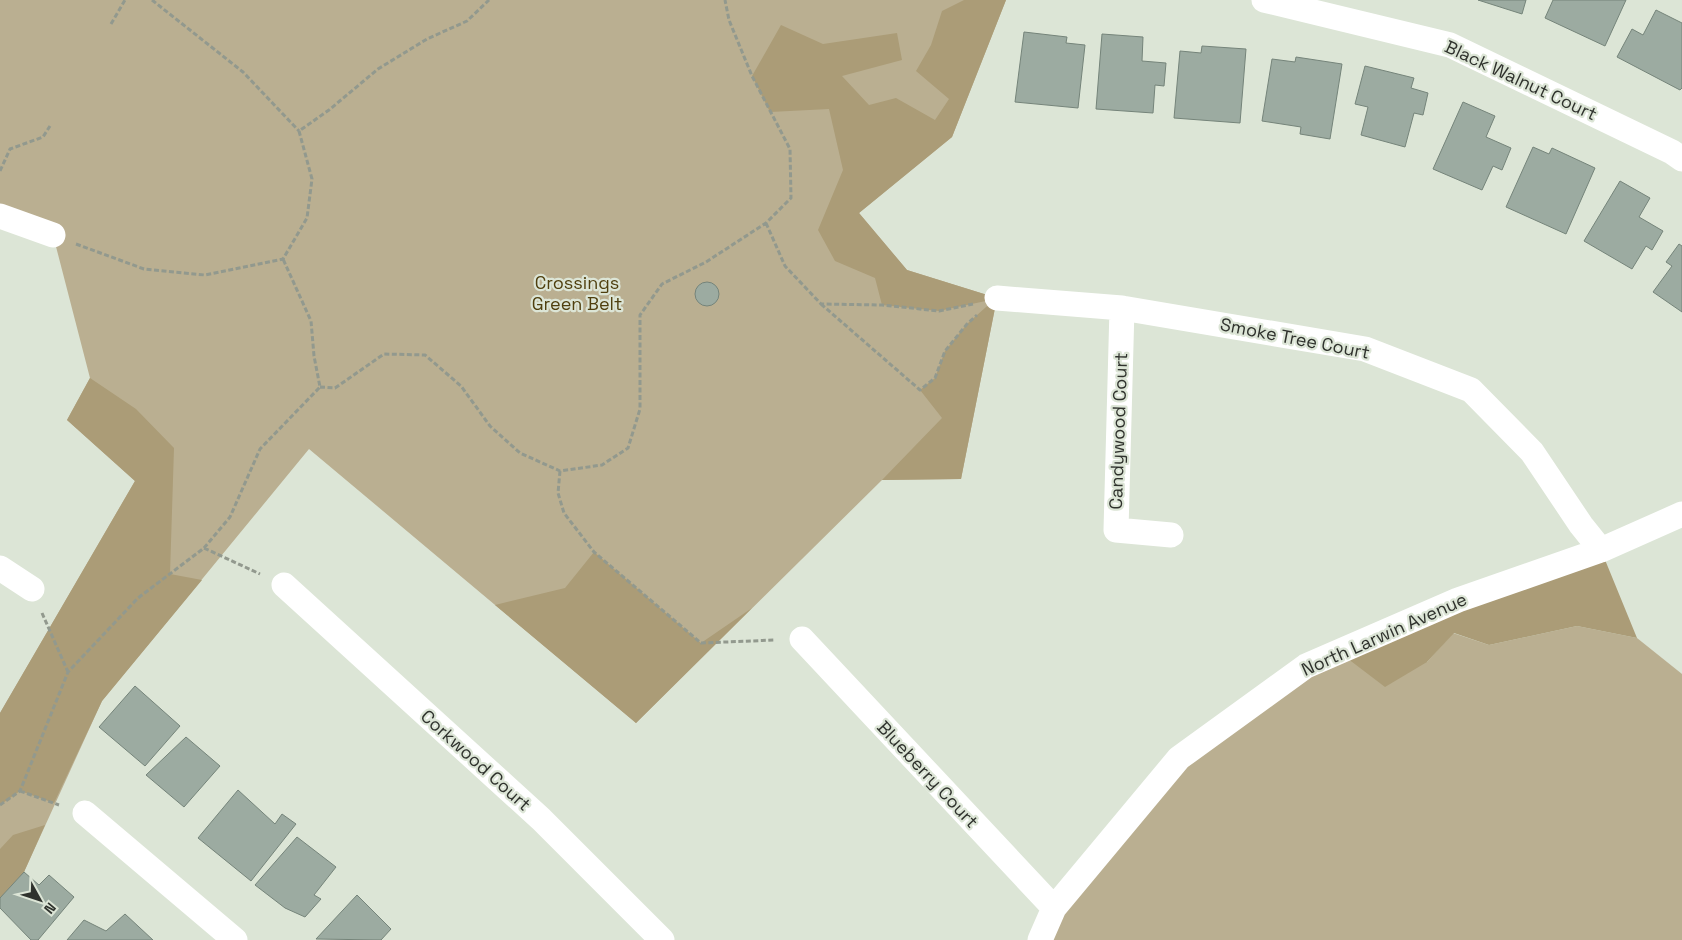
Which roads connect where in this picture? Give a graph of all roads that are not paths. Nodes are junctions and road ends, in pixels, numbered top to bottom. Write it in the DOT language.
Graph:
graph roads {
  1 [pos="1264,0"];
  2 [pos="1682,159"];
  3 [pos="0,216"];
  4 [pos="52,234"];
  5 [pos="996,298"];
  6 [pos="1122,308"];
  7 [pos="1682,514"];
  8 [pos="1171,535"];
  9 [pos="1601,550"];
  10 [pos="0,568"];
  11 [pos="284,585"];
  12 [pos="32,589"];
  13 [pos="802,639"];
  14 [pos="85,813"];
  15 [pos="1054,908"];
  16 [pos="235,940"];
  17 [pos="662,940"];
  18 [pos="1040,940"];
  1 -- 2 [label="street, Black Walnut Court"];
  3 -- 4 [label="street"];
  5 -- 6 [label="street, Smoke Tree Court"];
  6 -- 8 [label="street, Candywood Court"];
  6 -- 9 [label="street, Smoke Tree Court"];
  7 -- 9 [label="street, North Larwin Avenue"];
  9 -- 15 [label="street, North Larwin Avenue"];
  10 -- 12 [label="street"];
  11 -- 17 [label="street, Corkwood Court"];
  13 -- 15 [label="street, Blueberry Court"];
  14 -- 16 [label="street"];
  15 -- 18 [label="street, North Larwin Avenue"];
}
